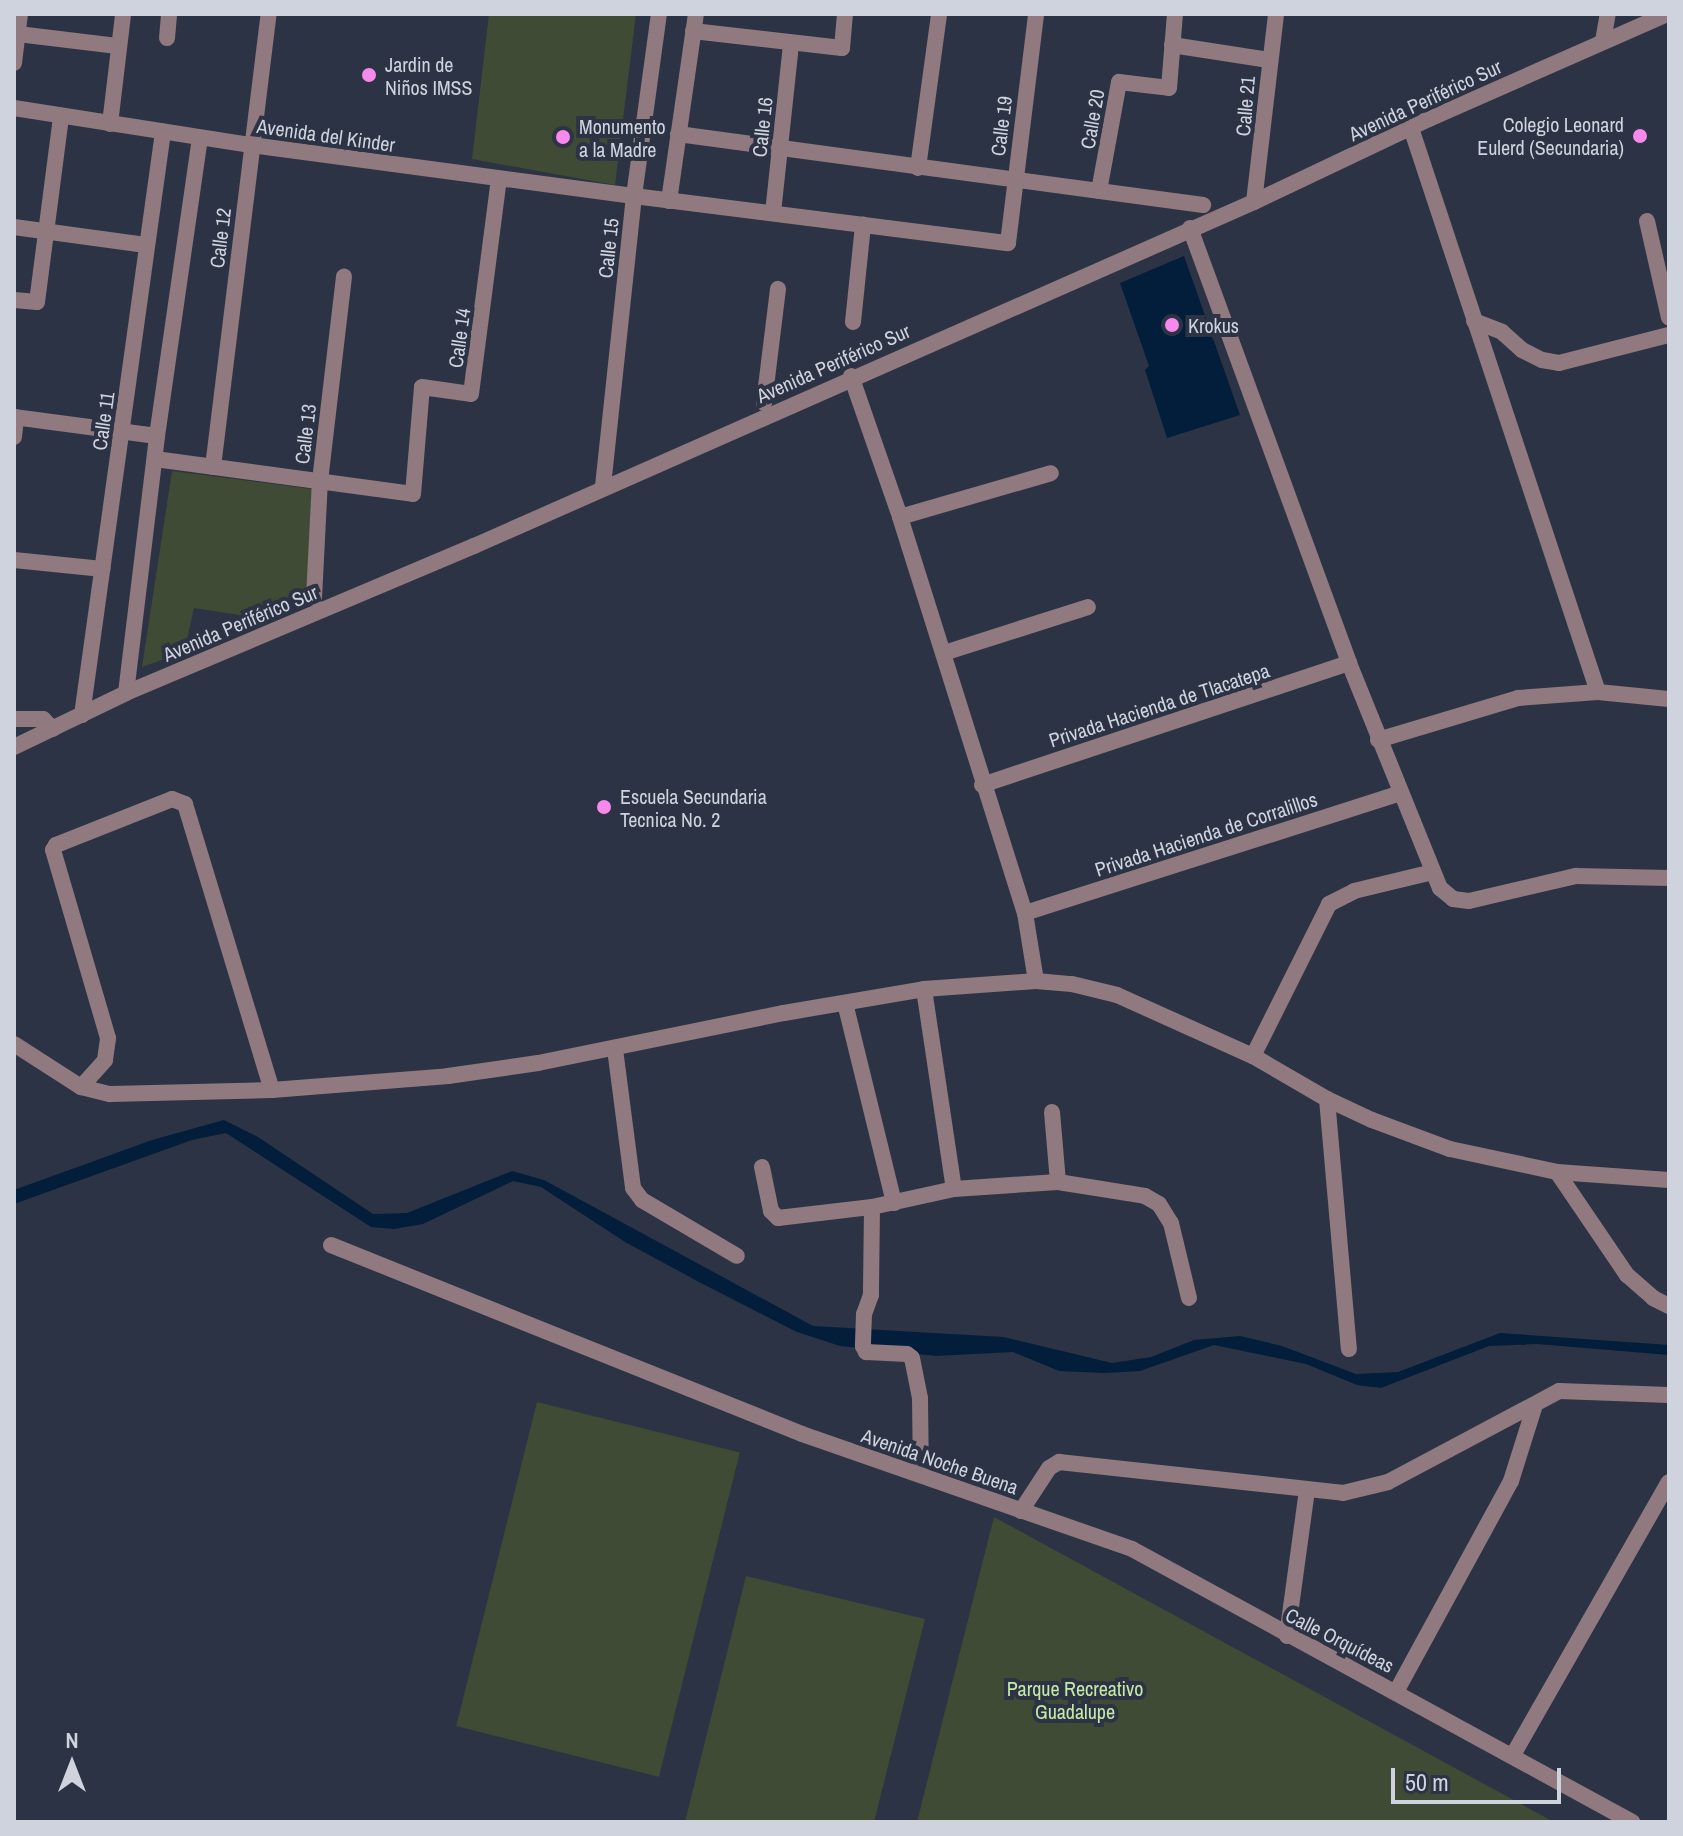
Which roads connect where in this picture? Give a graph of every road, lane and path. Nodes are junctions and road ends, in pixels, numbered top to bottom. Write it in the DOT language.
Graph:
graph roads {
  1 [pos="20,14"];
  2 [pos="169,14"];
  3 [pos="269,14"];
  4 [pos="659,14"];
  5 [pos="845,14"];
  6 [pos="939,14"];
  7 [pos="1036,14"];
  8 [pos="1175,14"];
  9 [pos="1276,14"];
  10 [pos="1608,14"];
  11 [pos="1667,14"];
  12 [pos="123,15"];
  13 [pos="694,22"];
  14 [pos="18,34"];
  15 [pos="167,38"];
  16 [pos="1603,41"];
  17 [pos="791,44"];
  18 [pos="1172,45"];
  19 [pos="117,46"];
  20 [pos="1269,60"];
  21 [pos="14,63"];
  22 [pos="14,108"];
  23 [pos="61,116"];
  24 [pos="110,124"];
  25 [pos="1411,128"];
  26 [pos="163,132"];
  27 [pos="678,134"];
  28 [pos="200,139"];
  29 [pos="251,145"];
  30 [pos="779,148"];
  31 [pos="918,168"];
  32 [pos="499,179"];
  33 [pos="1014,180"];
  34 [pos="1099,191"];
  35 [pos="634,196"];
  36 [pos="669,201"];
  37 [pos="1254,202"];
  38 [pos="1203,205"];
  39 [pos="773,213"];
  40 [pos="1647,221"];
  41 [pos="863,225"];
  42 [pos="14,227"];
  43 [pos="1190,228"];
  44 [pos="47,233"];
  45 [pos="1008,243"];
  46 [pos="146,245"];
  47 [pos="344,276"];
  48 [pos="778,289"];
  49 [pos="14,300"];
  50 [pos="1669,318"];
  51 [pos="1474,321"];
  52 [pos="853,322"];
  53 [pos="1669,335"];
  54 [pos="851,376"];
  55 [pos="764,403"];
  56 [pos="15,417"];
  57 [pos="121,431"];
  58 [pos="157,436"];
  59 [pos="14,437"];
  60 [pos="155,459"];
  61 [pos="213,467"];
  62 [pos="1051,473"];
  63 [pos="320,481"];
  64 [pos="603,486"];
  65 [pos="900,517"];
  66 [pos="14,560"];
  67 [pos="103,569"];
  68 [pos="314,598"];
  69 [pos="1088,607"];
  70 [pos="944,653"];
  71 [pos="1349,663"];
  72 [pos="1598,692"];
  73 [pos="126,693"];
  74 [pos="1669,699"];
  75 [pos="82,715"];
  76 [pos="14,719"];
  77 [pos="53,729"];
  78 [pos="1378,740"];
  79 [pos="14,747"];
  80 [pos="982,785"];
  81 [pos="1400,793"];
  82 [pos="1433,872"];
  83 [pos="1669,878"];
  84 [pos="1025,913"];
  85 [pos="1036,981"];
  86 [pos="924,989"];
  87 [pos="845,1003"];
  88 [pos="14,1044"];
  89 [pos="615,1049"];
  90 [pos="1253,1056"];
  91 [pos="81,1087"];
  92 [pos="272,1090"];
  93 [pos="1327,1099"];
  94 [pos="1052,1112"];
  95 [pos="762,1167"];
  96 [pos="1557,1172"];
  97 [pos="1669,1180"];
  98 [pos="1058,1182"];
  99 [pos="954,1189"];
  100 [pos="894,1203"];
  101 [pos="872,1207"];
  102 [pos="331,1245"];
  103 [pos="737,1256"];
  104 [pos="1189,1298"];
  105 [pos="1669,1306"];
  106 [pos="1349,1349"];
  107 [pos="1669,1395"];
  108 [pos="1534,1408"];
  109 [pos="921,1475"];
  110 [pos="1669,1482"];
  111 [pos="1307,1490"];
  112 [pos="1021,1511"];
  113 [pos="1287,1636"];
  114 [pos="1396,1692"];
  115 [pos="1513,1755"];
  116 [pos="1632,1822"];
  1 -- 14 [label="street"];
  2 -- 15 [label="street"];
  3 -- 29 [label="street, Calle 12"];
  4 -- 35 [label="street, Calle 15"];
  5 -- 17 [label="street"];
  6 -- 31 [label="street"];
  7 -- 33 [label="street, Calle 19"];
  8 -- 18 [label="street, Calle 20"];
  9 -- 20 [label="street, Calle 21"];
  10 -- 16 [label="street"];
  11 -- 16 [label="street, Avenida Periférico Sur"];
  12 -- 19 [label="street"];
  13 -- 17 [label="street"];
  13 -- 27 [label="street"];
  14 -- 19 [label="street"];
  14 -- 21 [label="street"];
  16 -- 25 [label="street, Avenida Periférico Sur"];
  17 -- 30 [label="street, Calle 16"];
  18 -- 20 [label="street"];
  18 -- 34 [label="street, Calle 20"];
  19 -- 24 [label="street"];
  20 -- 37 [label="street, Calle 21"];
  22 -- 23 [label="street, Avenida del Kinder"];
  23 -- 24 [label="street, Avenida del Kinder"];
  23 -- 44 [label="street"];
  24 -- 26 [label="street, Avenida del Kinder"];
  25 -- 37 [label="street, Avenida Periférico Sur"];
  25 -- 51 [label="street"];
  26 -- 28 [label="street, Avenida del Kinder"];
  26 -- 46 [label="street, Calle 11"];
  27 -- 30 [label="street"];
  27 -- 36 [label="street"];
  28 -- 29 [label="street, Avenida del Kinder"];
  28 -- 58 [label="street"];
  29 -- 32 [label="street, Avenida del Kinder"];
  29 -- 61 [label="street, Calle 12"];
  30 -- 31 [label="street"];
  30 -- 39 [label="street, Calle 16"];
  31 -- 33 [label="street"];
  32 -- 35 [label="street, Avenida del Kinder"];
  32 -- 63 [label="street, Calle 14"];
  33 -- 34 [label="street"];
  33 -- 45 [label="street, Calle 19"];
  34 -- 38 [label="street"];
  35 -- 36 [label="street, Avenida del Kinder"];
  35 -- 64 [label="street, Calle 15"];
  36 -- 39 [label="street, Avenida del Kinder"];
  37 -- 43 [label="street, Avenida Periférico Sur"];
  39 -- 41 [label="street, Avenida del Kinder"];
  40 -- 50 [label="street"];
  41 -- 45 [label="street, Avenida del Kinder"];
  41 -- 52 [label="street"];
  42 -- 44 [label="street"];
  43 -- 54 [label="street, Avenida Periférico Sur"];
  43 -- 71 [label="street"];
  44 -- 46 [label="street"];
  44 -- 49 [label="street"];
  46 -- 57 [label="street, Calle 11"];
  47 -- 63 [label="street, Calle 13"];
  48 -- 55 [label="street"];
  51 -- 53 [label="street"];
  51 -- 72 [label="street"];
  54 -- 64 [label="street, Avenida Periférico Sur"];
  54 -- 65 [label="street"];
  56 -- 57 [label="street"];
  56 -- 59 [label="street"];
  57 -- 58 [label="street"];
  57 -- 67 [label="street, Calle 11"];
  58 -- 60 [label="street"];
  60 -- 61 [label="street"];
  60 -- 73 [label="street"];
  61 -- 63 [label="street"];
  62 -- 65 [label="street"];
  63 -- 68 [label="street, Calle 13"];
  64 -- 73 [label="street, Avenida Periférico Sur"];
  65 -- 70 [label="street"];
  66 -- 67 [label="street"];
  67 -- 75 [label="street, Calle 11"];
  69 -- 70 [label="street"];
  70 -- 80 [label="street"];
  71 -- 78 [label="street"];
  71 -- 80 [label="street, Privada Hacienda de Tlacatepa"];
  72 -- 74 [label="street"];
  72 -- 78 [label="street"];
  73 -- 75 [label="street, Avenida Periférico Sur"];
  75 -- 77 [label="street, Avenida Periférico Sur"];
  76 -- 77 [label="street"];
  77 -- 79 [label="street, Avenida Periférico Sur"];
  78 -- 81 [label="street"];
  80 -- 84 [label="street"];
  81 -- 82 [label="street"];
  81 -- 84 [label="street, Privada Hacienda de Corralillos"];
  82 -- 83 [label="street"];
  82 -- 90 [label="street"];
  84 -- 85 [label="street"];
  85 -- 86 [label="street"];
  85 -- 90 [label="street"];
  86 -- 87 [label="street"];
  86 -- 99 [label="street"];
  87 -- 89 [label="street"];
  87 -- 100 [label="street"];
  88 -- 91 [label="street"];
  89 -- 92 [label="street"];
  89 -- 103 [label="street"];
  90 -- 93 [label="street"];
  91 -- 92 [label="street"];
  91 -- 92 [label="street"];
  93 -- 96 [label="street"];
  93 -- 106 [label="street"];
  94 -- 98 [label="street"];
  95 -- 101 [label="street"];
  96 -- 97 [label="street"];
  96 -- 105 [label="street"];
  98 -- 99 [label="street"];
  98 -- 104 [label="street"];
  99 -- 100 [label="street"];
  100 -- 101 [label="street"];
  101 -- 109 [label="street"];
  102 -- 109 [label="street, Avenida Noche Buena"];
  107 -- 108 [label="street, Avenida Noche Buena"];
  108 -- 111 [label="street, Avenida Noche Buena"];
  108 -- 114 [label="street"];
  109 -- 112 [label="street, Avenida Noche Buena"];
  110 -- 115 [label="street"];
  111 -- 112 [label="street, Avenida Noche Buena"];
  111 -- 113 [label="street"];
  112 -- 113 [label="street, Calle Orquídeas"];
  113 -- 114 [label="street, Calle Orquídeas"];
  114 -- 115 [label="street, Calle Orquídeas"];
  115 -- 116 [label="street, Calle Orquídeas"];
}
